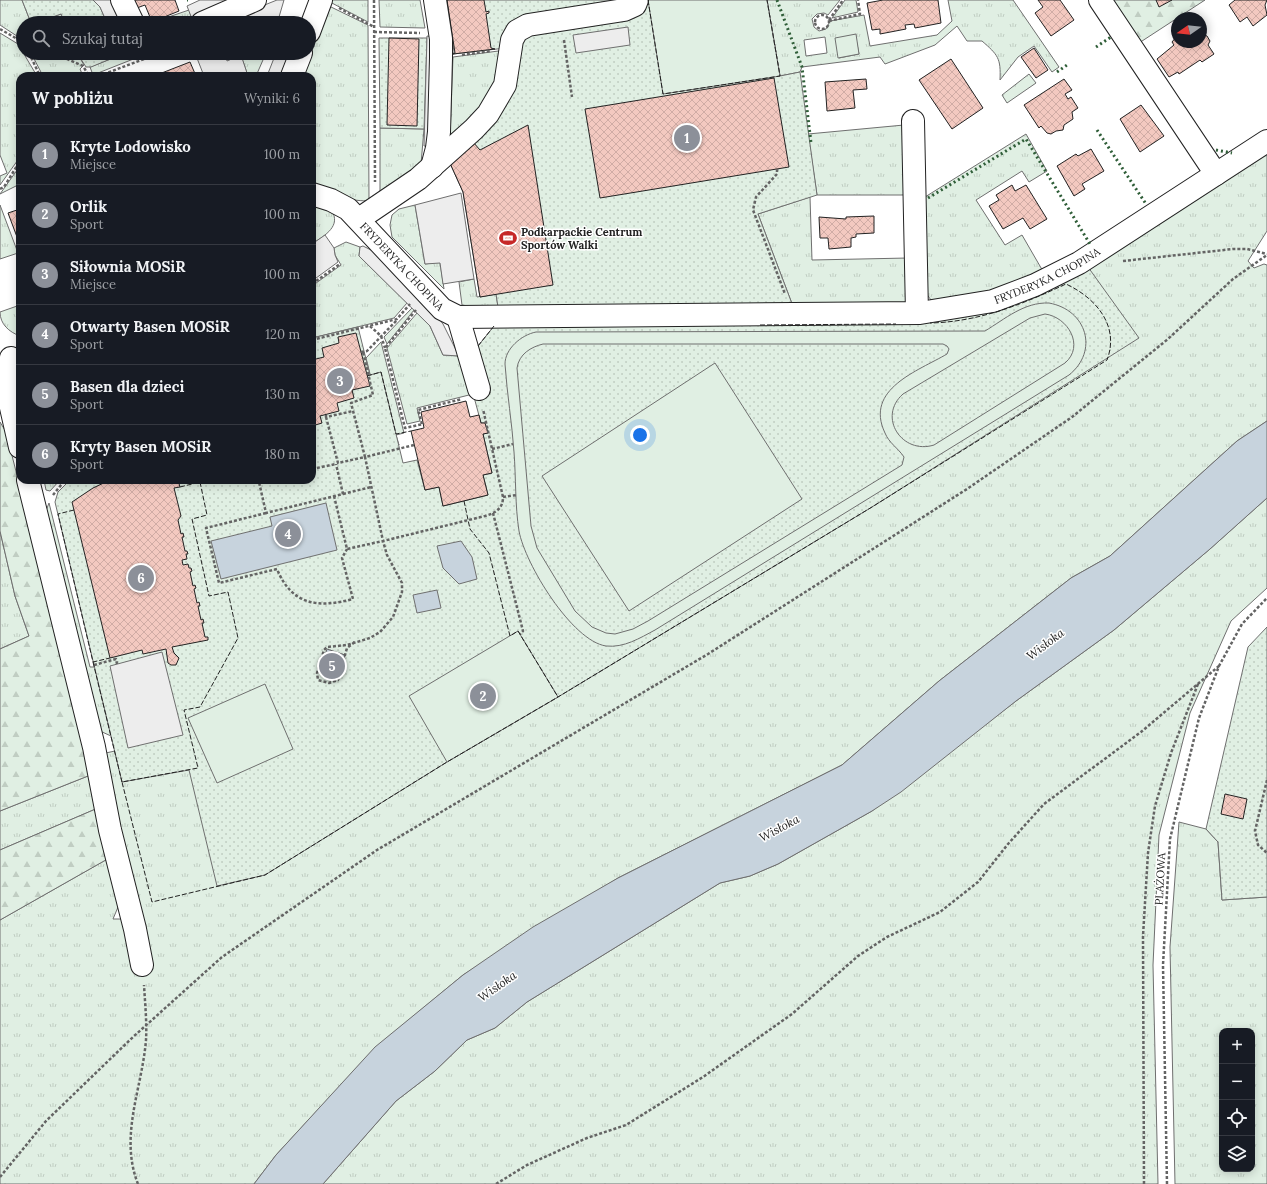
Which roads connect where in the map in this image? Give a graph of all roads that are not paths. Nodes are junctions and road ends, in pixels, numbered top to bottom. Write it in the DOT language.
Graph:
graph roads {
  1 [pos="122,0"];
  2 [pos="255,0"];
  3 [pos="434,0"];
  4 [pos="637,0"];
  5 [pos="1100,0"];
  6 [pos="329,4"];
  7 [pos="130,16"];
  8 [pos="218,16"];
  9 [pos="316,22"];
  10 [pos="298,60"];
  11 [pos="294,72"];
  12 [pos="913,121"];
  13 [pos="1267,141"];
  14 [pos="432,167"];
  15 [pos="1216,174"];
  16 [pos="316,196"];
  17 [pos="359,219"];
  18 [pos="917,313"];
  19 [pos="458,317"];
  20 [pos="8,358"];
  21 [pos="471,394"];
  22 [pos="16,429"];
  23 [pos="29,484"];
  24 [pos="142,965"];
  1 -- 7 [label="street"];
  2 -- 8 [label="street"];
  3 -- 14 [label="street"];
  4 -- 14 [label="street"];
  5 -- 15 [label="street"];
  6 -- 9 [label="street"];
  10 -- 11 [label="street"];
  12 -- 18 [label="street"];
  13 -- 15 [label="street, FRYDERYKA CHOPINA"];
  14 -- 17 [label="street"];
  15 -- 18 [label="street, FRYDERYKA CHOPINA"];
  16 -- 17 [label="street, FRYDERYKA CHOPINA"];
  17 -- 19 [label="street, FRYDERYKA CHOPINA"];
  18 -- 19 [label="street, FRYDERYKA CHOPINA"];
  19 -- 21 [label="street"];
  20 -- 22 [label="street"];
  23 -- 24 [label="street"];
}
